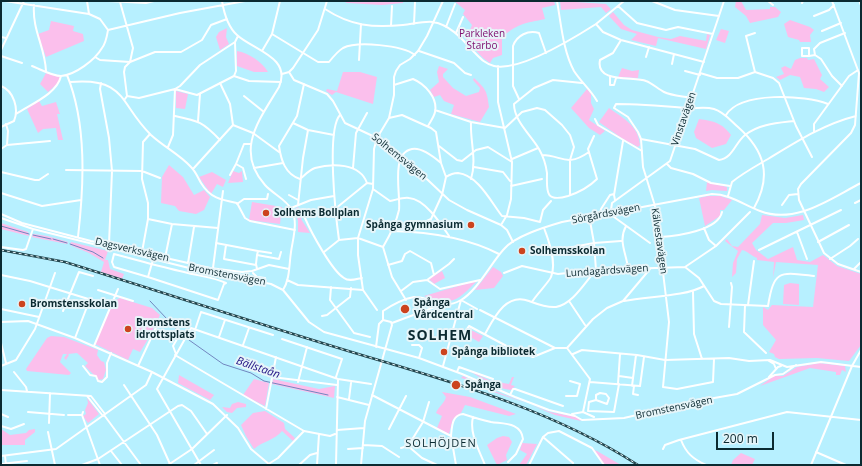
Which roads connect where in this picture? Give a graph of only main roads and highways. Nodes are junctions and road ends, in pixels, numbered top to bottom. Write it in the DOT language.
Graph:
graph roads {
  1 [pos="860,1"];
  2 [pos="861,4"];
  1 -- 2 [label="main road"];
}
